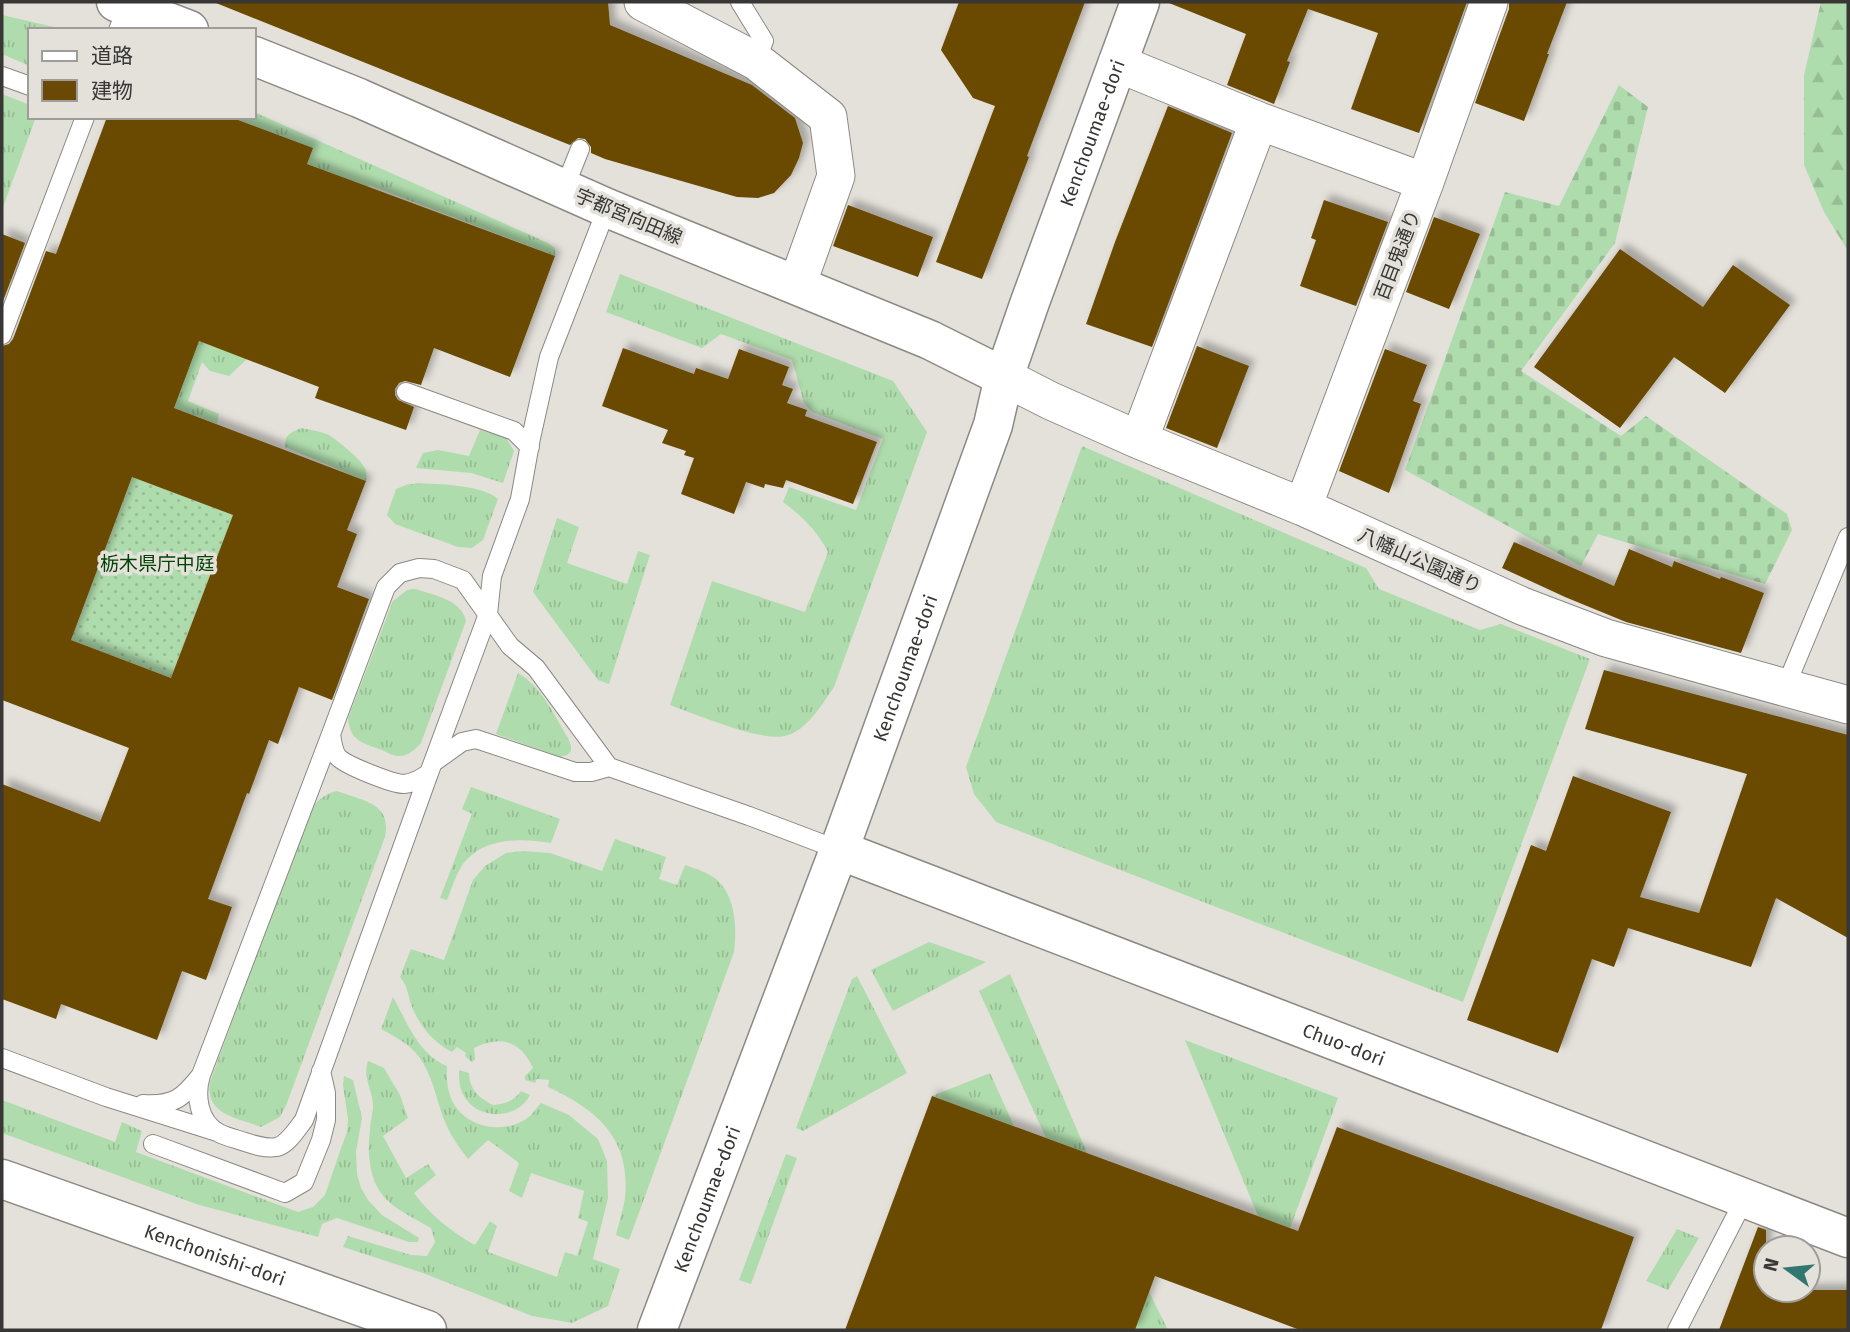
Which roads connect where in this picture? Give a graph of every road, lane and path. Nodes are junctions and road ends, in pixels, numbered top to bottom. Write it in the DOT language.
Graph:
graph roads {
  1 [pos="643,2"];
  2 [pos="740,2"];
  3 [pos="1140,2"];
  4 [pos="1489,2"];
  5 [pos="121,12"];
  6 [pos="181,28"];
  7 [pos="256,57"];
  8 [pos="757,61"];
  9 [pos="1118,63"];
  10 [pos="2,76"];
  11 [pos="28,85"];
  12 [pos="84,119"];
  13 [pos="1259,121"];
  14 [pos="580,149"];
  15 [pos="1425,182"];
  16 [pos="564,189"];
  17 [pos="607,208"];
  18 [pos="797,285"];
  19 [pos="3,328"];
  20 [pos="1004,377"];
  21 [pos="406,392"];
  22 [pos="1139,440"];
  23 [pos="530,447"];
  24 [pos="1303,507"];
  25 [pos="1848,537"];
  26 [pos="488,614"];
  27 [pos="1785,688"];
  28 [pos="1848,705"];
  29 [pos="331,734"];
  30 [pos="609,767"];
  31 [pos="432,768"];
  32 [pos="839,850"];
  33 [pos="2,1058"];
  34 [pos="321,1070"];
  35 [pos="201,1075"];
  36 [pos="122,1102"];
  37 [pos="217,1132"];
  38 [pos="153,1144"];
  39 [pos="2,1179"];
  40 [pos="1745,1198"];
  41 [pos="1848,1238"];
  42 [pos="427,1330"];
  43 [pos="657,1330"];
  44 [pos="1677,1330"];
  1 -- 8 [label="street"];
  2 -- 8 [label="lane"];
  3 -- 9 [label="main road, Kenchoumae-dori"];
  4 -- 15 [label="street, 百目鬼通り"];
  5 -- 6 [label="main road"];
  7 -- 16 [label="main road, 宇都宮向田線"];
  8 -- 18 [label="street"];
  9 -- 13 [label="street"];
  9 -- 20 [label="main road, Kenchoumae-dori"];
  10 -- 11 [label="lane"];
  12 -- 19 [label="lane"];
  13 -- 15 [label="street"];
  13 -- 22 [label="street"];
  14 -- 16 [label="lane"];
  15 -- 24 [label="street, 百目鬼通り"];
  16 -- 17 [label="main road, 宇都宮向田線"];
  17 -- 18 [label="main road, 宇都宮向田線"];
  17 -- 23 [label="lane"];
  18 -- 20 [label="main road, 宇都宮向田線"];
  20 -- 22 [label="street, 八幡山公園通り"];
  20 -- 32 [label="main road, Kenchoumae-dori"];
  21 -- 23 [label="lane"];
  22 -- 24 [label="street, 八幡山公園通り"];
  23 -- 26 [label="lane"];
  24 -- 27 [label="street, 八幡山公園通り"];
  25 -- 27 [label="lane"];
  26 -- 29 [label="lane"];
  26 -- 30 [label="lane"];
  26 -- 31 [label="lane"];
  27 -- 28 [label="street, 八幡山公園通り"];
  29 -- 31 [label="lane"];
  29 -- 35 [label="lane"];
  30 -- 31 [label="lane"];
  30 -- 32 [label="lane"];
  31 -- 34 [label="lane"];
  32 -- 40 [label="main road, Chuo-dori"];
  32 -- 43 [label="main road, Kenchoumae-dori"];
  33 -- 36 [label="lane"];
  34 -- 37 [label="lane"];
  34 -- 38 [label="lane"];
  35 -- 36 [label="lane"];
  35 -- 37 [label="lane"];
  36 -- 37 [label="lane"];
  39 -- 42 [label="main road, Kenchonishi-dori"];
  40 -- 41 [label="main road, Chuo-dori"];
  40 -- 44 [label="lane"];
}
